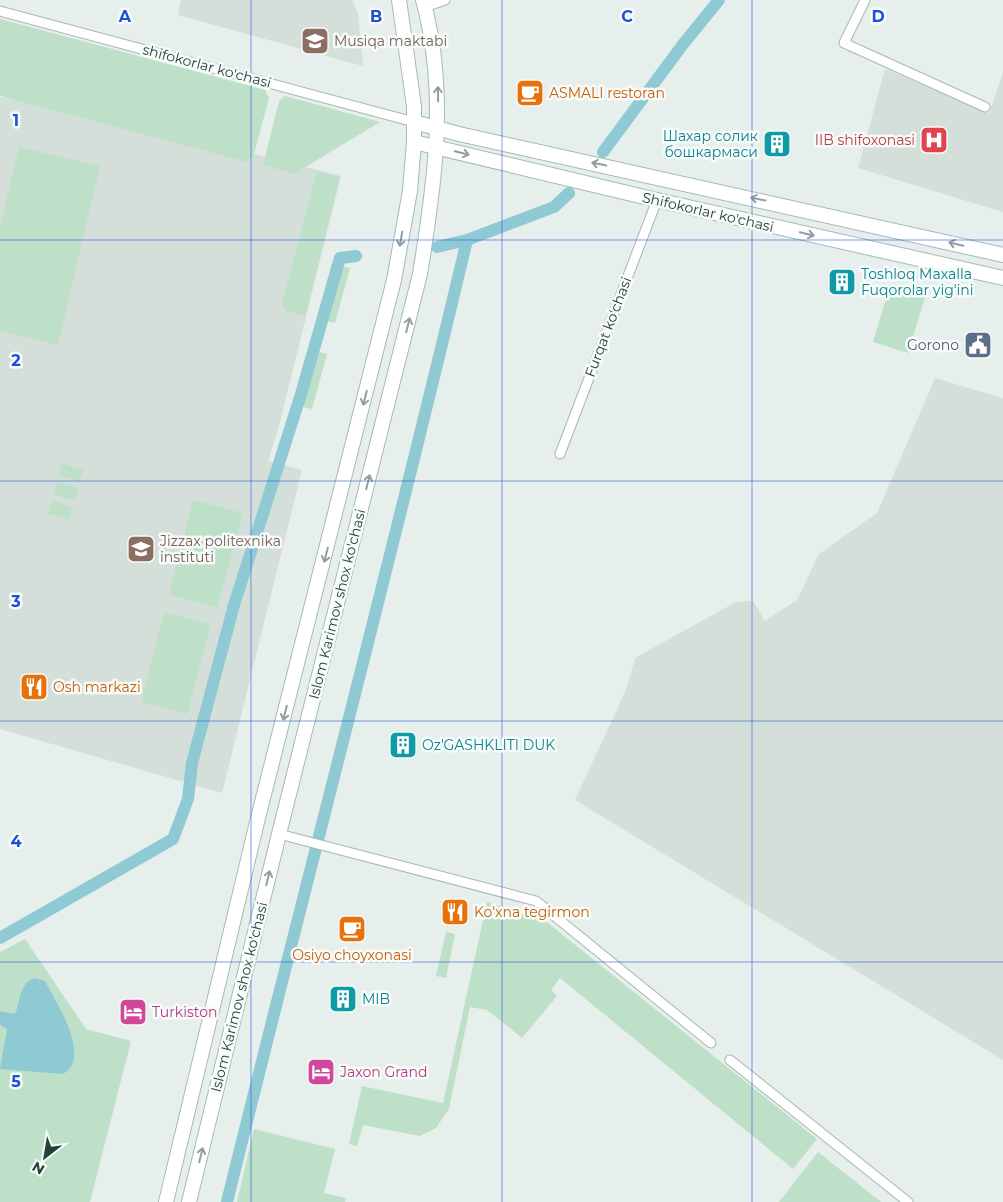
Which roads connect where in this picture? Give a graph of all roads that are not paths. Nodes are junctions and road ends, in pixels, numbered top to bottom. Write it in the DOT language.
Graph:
graph roads {
  1 [pos="399,0"];
  2 [pos="444,0"];
  3 [pos="865,0"];
  4 [pos="424,3"];
  5 [pos="0,11"];
  6 [pos="985,107"];
  7 [pos="414,122"];
  8 [pos="438,129"];
  9 [pos="414,142"];
  10 [pos="437,147"];
  11 [pos="657,200"];
  12 [pos="1003,256"];
  13 [pos="1003,278"];
  14 [pos="560,454"];
  15 [pos="279,834"];
  16 [pos="710,1043"];
  17 [pos="730,1060"];
  18 [pos="166,1202"];
  19 [pos="189,1202"];
  20 [pos="908,1202"];
  1 -- 7 [label="main road, Islom Karimov shox ko'chasi"];
  2 -- 4 [label="street"];
  3 -- 6 [label="street"];
  8 -- 4 [label="main road, Islom Karimov shox ko'chasi, one-way"];
  5 -- 7 [label="street, shifokorlar ko'chasi"];
  7 -- 8 [label="main road, Shifokorlar ko'chasi"];
  7 -- 9 [label="main road, Islom Karimov shox ko'chasi"];
  8 -- 10 [label="main road, Islom Karimov shox ko'chasi"];
  12 -- 8 [label="main road, Shifokorlar ko'chasi, one-way"];
  9 -- 10 [label="main road, Shifokorlar ko'chasi"];
  9 -- 18 [label="main road, Islom Karimov shox ko'chasi, one-way"];
  10 -- 11 [label="main road, Shifokorlar ko'chasi, one-way"];
  15 -- 10 [label="main road, Islom Karimov shox ko'chasi, one-way"];
  11 -- 13 [label="main road, Shifokorlar ko'chasi, one-way"];
  11 -- 14 [label="street, Furqat ko'chasi"];
  15 -- 16 [label="street"];
  19 -- 15 [label="main road, Islom Karimov shox ko'chasi, one-way"];
  17 -- 20 [label="street"];
}
